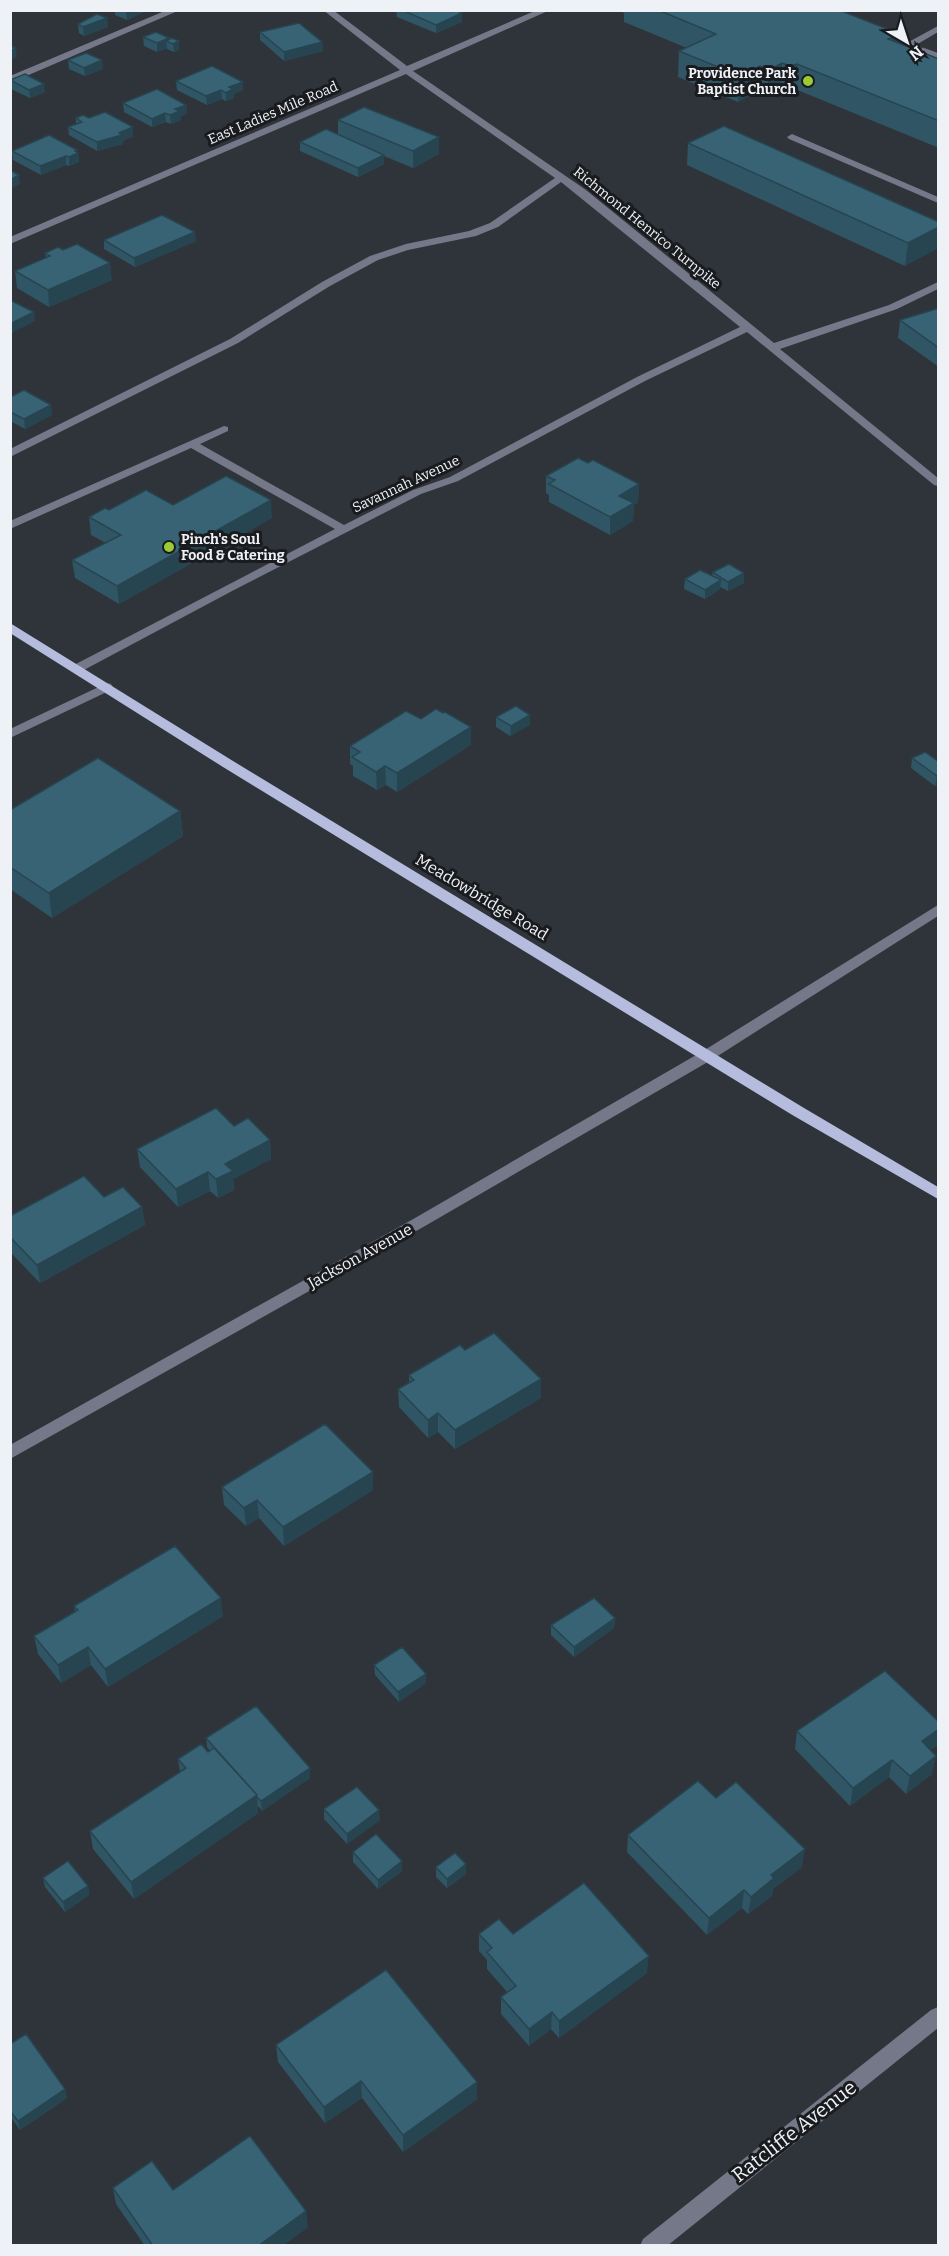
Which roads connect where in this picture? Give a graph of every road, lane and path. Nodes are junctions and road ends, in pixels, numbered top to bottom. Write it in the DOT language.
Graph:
graph roads {
  1 [pos="176,10"];
  2 [pos="327,10"];
  3 [pos="546,10"];
  4 [pos="939,29"];
  5 [pos="939,56"];
  6 [pos="406,70"];
  7 [pos="10,80"];
  8 [pos="792,136"];
  9 [pos="561,178"];
  10 [pos="939,200"];
  11 [pos="10,241"];
  12 [pos="939,285"];
  13 [pos="746,328"];
  14 [pos="771,348"];
  15 [pos="224,429"];
  16 [pos="192,444"];
  17 [pos="10,454"];
  18 [pos="939,483"];
  19 [pos="10,526"];
  20 [pos="343,530"];
  21 [pos="10,627"];
  22 [pos="78,668"];
  23 [pos="107,687"];
  24 [pos="10,734"];
  25 [pos="939,910"];
  26 [pos="708,1055"];
  27 [pos="939,1194"];
  28 [pos="10,1453"];
  29 [pos="939,2016"];
  30 [pos="650,2246"];
  1 -- 7 [label="street"];
  2 -- 6 [label="street, Richmond Henrico Turnpike"];
  3 -- 6 [label="street, East Ladies Mile Road"];
  4 -- 5 [label="street"];
  6 -- 9 [label="street, Richmond Henrico Turnpike"];
  6 -- 11 [label="street, East Ladies Mile Road"];
  8 -- 10 [label="street"];
  9 -- 13 [label="street, Richmond Henrico Turnpike"];
  9 -- 17 [label="street"];
  12 -- 14 [label="street"];
  13 -- 14 [label="street, Richmond Henrico Turnpike"];
  13 -- 20 [label="street, Savannah Avenue"];
  14 -- 18 [label="street, Richmond Henrico Turnpike"];
  15 -- 16 [label="street"];
  16 -- 19 [label="street"];
  16 -- 20 [label="street"];
  20 -- 22 [label="street, Savannah Avenue"];
  21 -- 22 [label="main road, Meadowbridge Road"];
  22 -- 23 [label="main road, Meadowbridge Road"];
  23 -- 24 [label="street"];
  23 -- 26 [label="main road, Meadowbridge Road"];
  25 -- 26 [label="street, Jackson Avenue"];
  26 -- 27 [label="main road, Meadowbridge Road"];
  26 -- 28 [label="street, Jackson Avenue"];
  29 -- 30 [label="street, Ratcliffe Avenue"];
}
